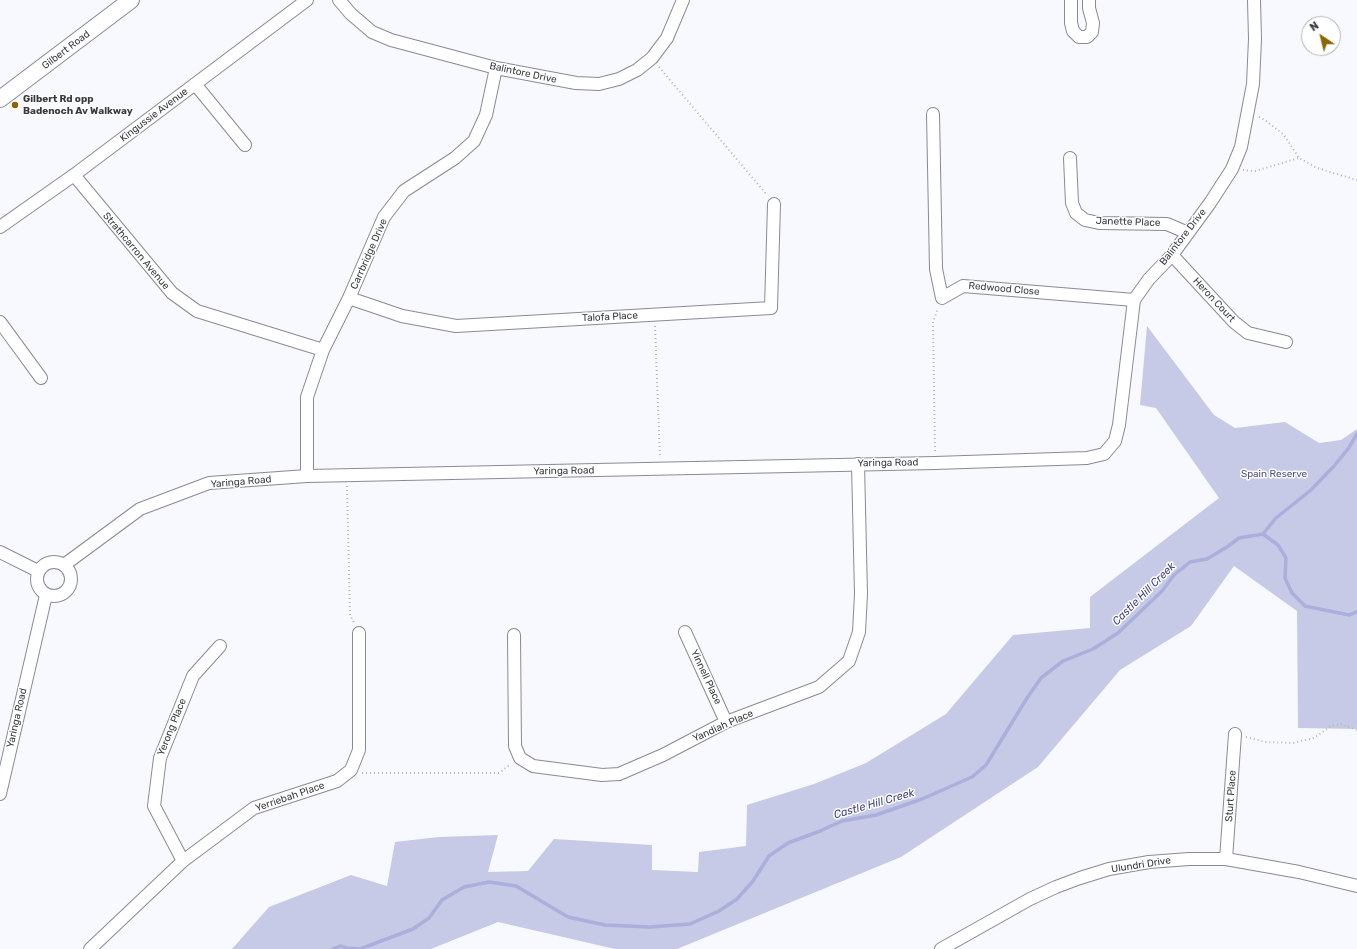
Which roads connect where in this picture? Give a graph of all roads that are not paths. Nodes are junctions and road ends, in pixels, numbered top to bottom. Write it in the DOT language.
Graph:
graph roads {
  1 [pos="131,0"];
  2 [pos="307,0"];
  3 [pos="338,0"];
  4 [pos="683,0"];
  5 [pos="1071,0"];
  6 [pos="1089,0"];
  7 [pos="1254,0"];
  8 [pos="496,68"];
  9 [pos="195,84"];
  10 [pos="0,99"];
  11 [pos="933,114"];
  12 [pos="245,145"];
  13 [pos="1070,158"];
  14 [pos="74,175"];
  15 [pos="774,204"];
  16 [pos="0,227"];
  17 [pos="1188,232"];
  18 [pos="1172,255"];
  19 [pos="349,298"];
  20 [pos="1134,300"];
  21 [pos="0,322"];
  22 [pos="1286,342"];
  23 [pos="323,350"];
  24 [pos="41,378"];
  25 [pos="1087,458"];
  26 [pos="858,464"];
  27 [pos="307,476"];
  28 [pos="0,552"];
  29 [pos="64,564"];
  30 [pos="38,571"];
  31 [pos="46,595"];
  32 [pos="685,632"];
  33 [pos="359,633"];
  34 [pos="514,635"];
  35 [pos="220,646"];
  36 [pos="726,722"];
  37 [pos="1235,734"];
  38 [pos="0,794"];
  39 [pos="1226,859"];
  40 [pos="183,861"];
  41 [pos="1357,886"];
  42 [pos="90,949"];
  43 [pos="940,949"];
  1 -- 10 [label="main road, Gilbert Road"];
  2 -- 9 [label="street, Kingussie Avenue"];
  3 -- 8 [label="street, Balintore Drive"];
  4 -- 8 [label="street, Balintore Drive"];
  5 -- 6 [label="street"];
  7 -- 17 [label="street, Balintore Drive"];
  8 -- 19 [label="street, Carrbridge Drive"];
  9 -- 12 [label="street"];
  9 -- 14 [label="street, Kingussie Avenue"];
  11 -- 20 [label="street, Redwood Close"];
  13 -- 17 [label="street, Janette Place"];
  14 -- 16 [label="street, Kingussie Avenue"];
  14 -- 23 [label="street, Strathcarron Avenue"];
  15 -- 19 [label="street, Talofa Place"];
  17 -- 18 [label="street, Balintore Drive"];
  18 -- 20 [label="street, Balintore Drive"];
  18 -- 22 [label="street, Heron Court"];
  19 -- 23 [label="street, Carrbridge Drive"];
  20 -- 25 [label="street, Balintore Drive"];
  21 -- 24 [label="street"];
  23 -- 27 [label="street, Carrbridge Drive"];
  25 -- 26 [label="street, Yaringa Road"];
  26 -- 27 [label="street, Yaringa Road"];
  26 -- 36 [label="street, Yandiah Place"];
  27 -- 29 [label="street, Yaringa Road"];
  28 -- 30 [label="street"];
  29 -- 30 [label="street"];
  29 -- 31 [label="street"];
  30 -- 31 [label="street"];
  31 -- 38 [label="street, Yaringa Road"];
  32 -- 36 [label="street, Yinnell Place"];
  33 -- 40 [label="street, Yerriebah Place"];
  34 -- 36 [label="street, Yandiah Place"];
  35 -- 40 [label="street, Yerong Place"];
  37 -- 39 [label="street, Sturt Place"];
  39 -- 41 [label="street, Ulundri Drive"];
  39 -- 43 [label="street, Ulundri Drive"];
  40 -- 42 [label="street, Yerriebah Place"];
}
